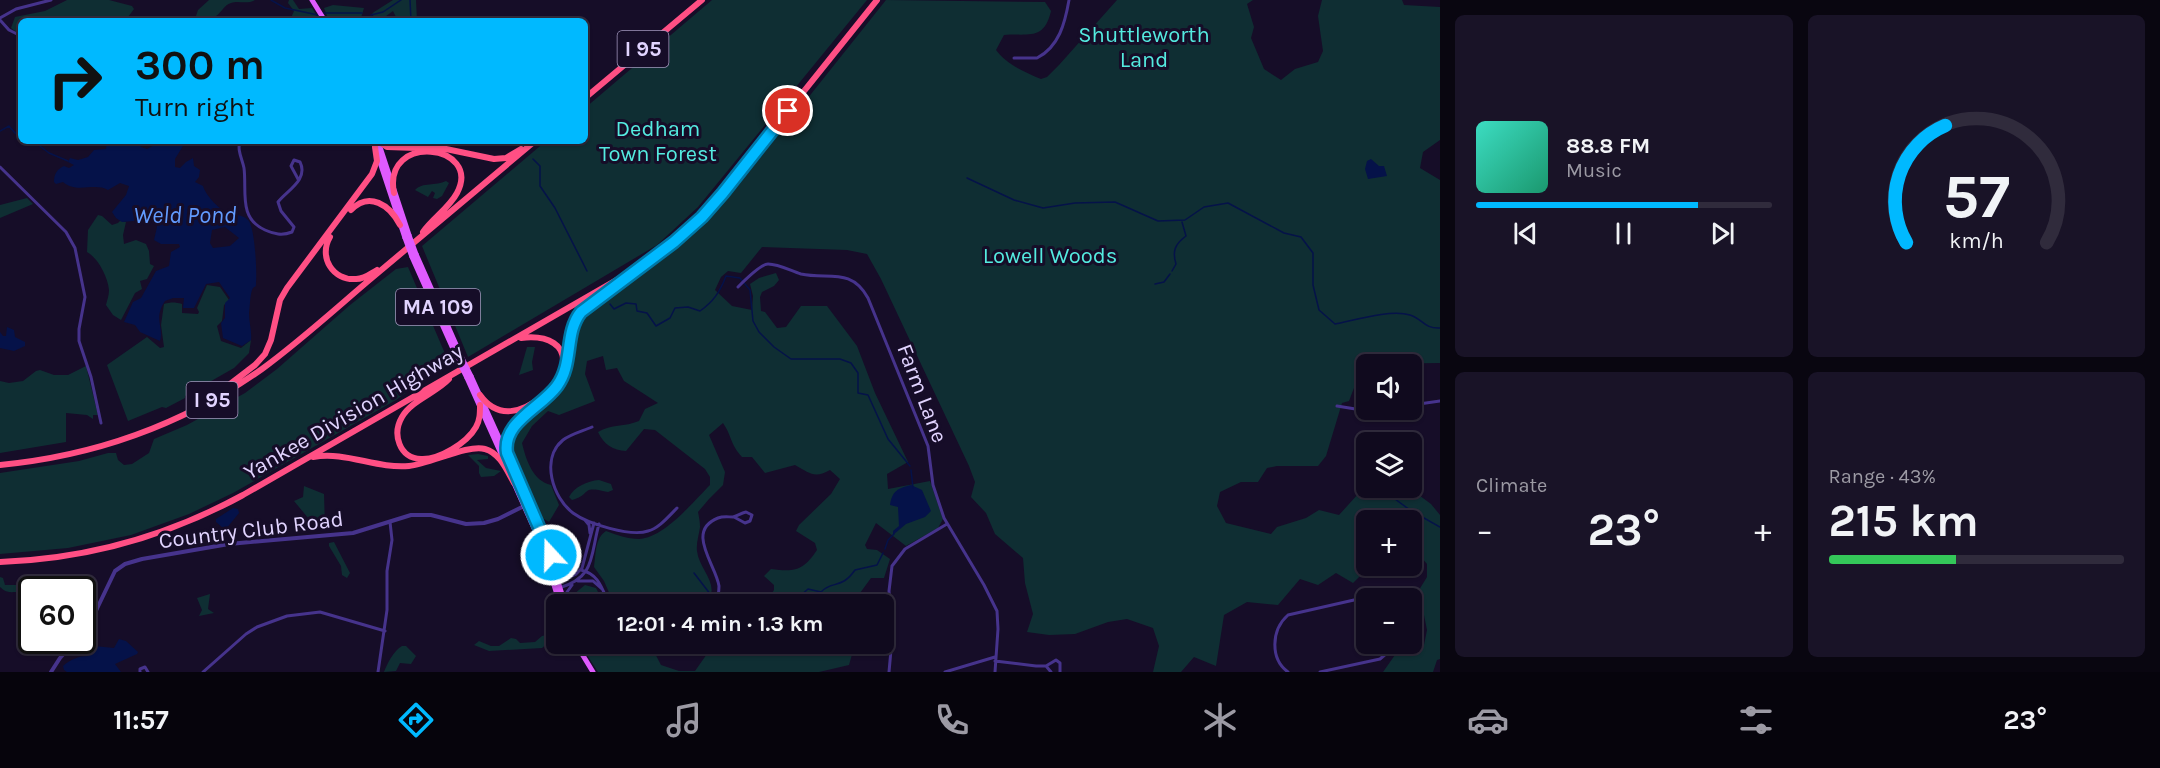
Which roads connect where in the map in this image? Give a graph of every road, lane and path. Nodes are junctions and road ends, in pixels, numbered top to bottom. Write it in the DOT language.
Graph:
graph roads {
  1 [pos="51,0"];
  2 [pos="312,0"];
  3 [pos="702,0"];
  4 [pos="877,0"];
  5 [pos="1069,0"];
  6 [pos="323,18"];
  7 [pos="0,19"];
  8 [pos="18,34"];
  9 [pos="1014,58"];
  10 [pos="588,96"];
  11 [pos="240,144"];
  12 [pos="376,144"];
  13 [pos="376,144"];
  14 [pos="376,144"];
  15 [pos="379,144"];
  16 [pos="530,144"];
  17 [pos="531,144"];
  18 [pos="0,167"];
  19 [pos="298,179"];
  20 [pos="394,193"];
  21 [pos="400,225"];
  22 [pos="407,236"];
  23 [pos="416,241"];
  24 [pos="389,264"];
  25 [pos="639,267"];
  26 [pos="738,287"];
  27 [pos="517,338"];
  28 [pos="457,372"];
  29 [pos="469,377"];
  30 [pos="480,394"];
  31 [pos="1440,401"];
  32 [pos="209,402"];
  33 [pos="1422,404"];
  34 [pos="480,405"];
  35 [pos="1337,406"];
  36 [pos="1356,409"];
  37 [pos="101,423"];
  38 [pos="592,427"];
  39 [pos="507,453"];
  40 [pos="307,458"];
  41 [pos="0,465"];
  42 [pos="514,483"];
  43 [pos="524,506"];
  44 [pos="677,508"];
  45 [pos="734,517"];
  46 [pos="584,519"];
  47 [pos="390,522"];
  48 [pos="594,523"];
  49 [pos="599,524"];
  50 [pos="947,524"];
  51 [pos="610,527"];
  52 [pos="590,536"];
  53 [pos="596,538"];
  54 [pos="0,562"];
  55 [pos="580,570"];
  56 [pos="587,571"];
  57 [pos="576,582"];
  58 [pos="557,585"];
  59 [pos="602,588"];
  60 [pos="558,594"];
  61 [pos="561,594"];
  62 [pos="567,594"];
  63 [pos="605,594"];
  64 [pos="718,594"];
  65 [pos="1356,600"];
  66 [pos="96,610"];
  67 [pos="385,632"];
  68 [pos="64,654"];
  69 [pos="582,654"];
  70 [pos="1386,654"];
  71 [pos="995,659"];
  72 [pos="1046,666"];
  73 [pos="51,672"];
  74 [pos="140,672"];
  75 [pos="148,672"];
  76 [pos="203,672"];
  77 [pos="378,672"];
  78 [pos="593,672"];
  79 [pos="889,672"];
  80 [pos="945,672"];
  81 [pos="995,672"];
  82 [pos="1051,672"];
  83 [pos="1060,672"];
  84 [pos="1288,672"];
  85 [pos="1323,672"];
  1 -- 7 [label="street"];
  2 -- 6 [label="main road"];
  3 -- 10 [label="highway, I 95"];
  4 -- 25 [label="highway, Yankee Division Highway"];
  5 -- 9 [label="street"];
  7 -- 8 [label="street"];
  11 -- 19 [label="street"];
  12 -- 20 [label="main road, MA 109"];
  13 -- 21 [label="main road, MA 109"];
  14 -- 32 [label="highway"];
  15 -- 16 [label="highway"];
  17 -- 23 [label="highway, I 95"];
  18 -- 37 [label="street"];
  19 -- 19 [label="street"];
  20 -- 22 [label="main road, MA 109"];
  20 -- 23 [label="highway"];
  21 -- 22 [label="main road, MA 109"];
  21 -- 24 [label="highway"];
  22 -- 29 [label="main road, MA 109, bridge"];
  23 -- 24 [label="highway, I 95"];
  24 -- 32 [label="highway, I 95"];
  25 -- 27 [label="highway, Yankee Division Highway"];
  25 -- 39 [label="highway"];
  26 -- 50 [label="street, Farm Lane"];
  27 -- 28 [label="highway, Yankee Division Highway"];
  27 -- 30 [label="highway"];
  28 -- 34 [label="highway"];
  28 -- 40 [label="highway, Yankee Division Highway"];
  29 -- 30 [label="main road, MA 109"];
  29 -- 34 [label="main road, MA 109"];
  30 -- 39 [label="main road, MA 109"];
  31 -- 33 [label="street"];
  32 -- 41 [label="highway, I 95"];
  34 -- 42 [label="main road, MA 109"];
  35 -- 36 [label="street"];
  38 -- 46 [label="street"];
  39 -- 58 [label="main road, MA 109"];
  40 -- 42 [label="highway"];
  40 -- 54 [label="highway, Yankee Division Highway"];
  42 -- 43 [label="main road, MA 109"];
  43 -- 47 [label="street, Country Club Road"];
  43 -- 58 [label="main road, MA 109"];
  44 -- 51 [label="street"];
  45 -- 45 [label="street"];
  45 -- 64 [label="street"];
  46 -- 48 [label="street"];
  46 -- 52 [label="street"];
  47 -- 66 [label="street, Country Club Road"];
  47 -- 67 [label="street"];
  48 -- 49 [label="street"];
  48 -- 52 [label="street"];
  49 -- 51 [label="street"];
  49 -- 53 [label="street"];
  50 -- 71 [label="street, Farm Lane"];
  50 -- 79 [label="street"];
  51 -- 53 [label="street"];
  52 -- 55 [label="street"];
  53 -- 56 [label="street"];
  55 -- 56 [label="street"];
  55 -- 58 [label="street"];
  56 -- 57 [label="street"];
  56 -- 59 [label="street"];
  57 -- 58 [label="street"];
  57 -- 59 [label="street"];
  57 -- 62 [label="street"];
  58 -- 60 [label="main road, MA 109"];
  58 -- 61 [label="main road, MA 109"];
  59 -- 63 [label="street"];
  65 -- 84 [label="street"];
  67 -- 76 [label="street"];
  67 -- 77 [label="street"];
  68 -- 73 [label="street"];
  69 -- 78 [label="main road"];
  70 -- 85 [label="street"];
  71 -- 72 [label="street"];
  71 -- 80 [label="street"];
  71 -- 81 [label="street, Farm Lane"];
  72 -- 82 [label="street"];
  72 -- 83 [label="street"];
  74 -- 75 [label="street"];
}
